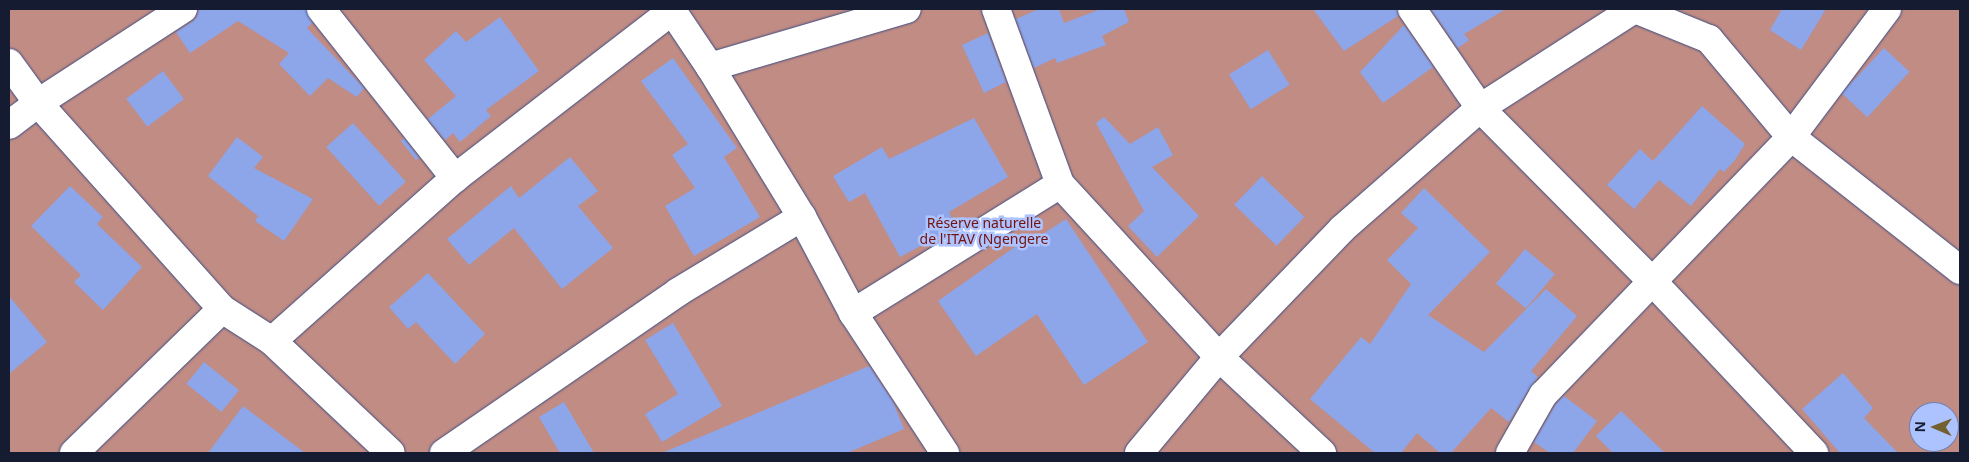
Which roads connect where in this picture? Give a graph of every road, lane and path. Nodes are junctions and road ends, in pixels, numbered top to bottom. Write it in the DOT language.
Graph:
graph roads {
  1 [pos="183,9"];
  2 [pos="321,9"];
  3 [pos="907,9"];
  4 [pos="996,9"];
  5 [pos="1412,9"];
  6 [pos="1635,9"];
  7 [pos="1887,9"];
  8 [pos="671,10"];
  9 [pos="9,63"];
  10 [pos="710,67"];
  11 [pos="38,103"];
  12 [pos="1480,108"];
  13 [pos="9,125"];
  14 [pos="1791,137"];
  15 [pos="455,178"];
  16 [pos="1060,184"];
  17 [pos="802,217"];
  18 [pos="1960,270"];
  19 [pos="1652,282"];
  20 [pos="222,308"];
  21 [pos="853,313"];
  22 [pos="272,341"];
  23 [pos="1219,357"];
  24 [pos="74,453"];
  25 [pos="392,453"];
  26 [pos="444,453"];
  27 [pos="945,453"];
  28 [pos="1139,453"];
  29 [pos="1322,453"];
  30 [pos="1510,453"];
  31 [pos="1814,453"];
  1 -- 11 [label="street"];
  2 -- 15 [label="street"];
  3 -- 10 [label="street"];
  4 -- 16 [label="street"];
  5 -- 12 [label="street"];
  6 -- 12 [label="street"];
  6 -- 14 [label="street"];
  7 -- 14 [label="street"];
  8 -- 10 [label="street"];
  8 -- 15 [label="street"];
  9 -- 11 [label="street"];
  10 -- 17 [label="street"];
  11 -- 13 [label="street"];
  11 -- 20 [label="street"];
  12 -- 19 [label="street"];
  12 -- 23 [label="street"];
  14 -- 18 [label="street"];
  14 -- 19 [label="street"];
  15 -- 22 [label="street"];
  16 -- 21 [label="street"];
  16 -- 23 [label="street"];
  17 -- 21 [label="street"];
  17 -- 26 [label="street"];
  19 -- 30 [label="street"];
  19 -- 31 [label="street"];
  20 -- 22 [label="street"];
  20 -- 24 [label="street"];
  21 -- 27 [label="street"];
  22 -- 25 [label="street"];
  23 -- 28 [label="street"];
  23 -- 29 [label="street"];
}
